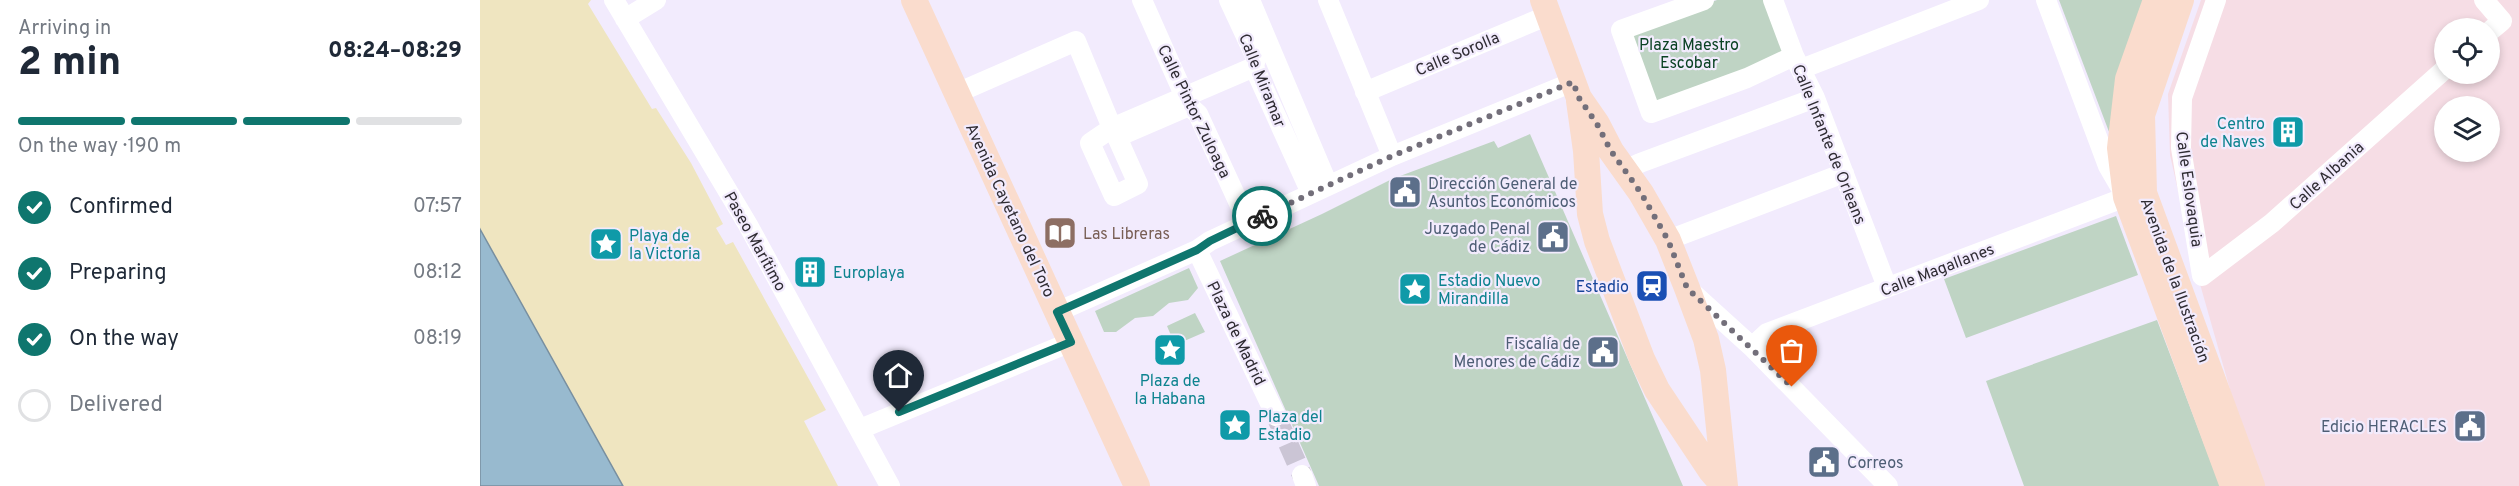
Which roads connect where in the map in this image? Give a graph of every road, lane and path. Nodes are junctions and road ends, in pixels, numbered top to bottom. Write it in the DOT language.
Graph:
graph roads {
  1 [pos="614,0"];
  2 [pos="656,0"];
  3 [pos="915,0"];
  4 [pos="1142,0"];
  5 [pos="1229,0"];
  6 [pos="1250,0"];
  7 [pos="1328,0"];
  8 [pos="1704,0"];
  9 [pos="1773,0"];
  10 [pos="1979,0"];
  11 [pos="2046,0"];
  12 [pos="2156,0"];
  13 [pos="2170,0"];
  14 [pos="2181,0"];
  15 [pos="2216,0"];
  16 [pos="2484,0"];
  17 [pos="1546,7"];
  18 [pos="2492,18"];
  19 [pos="625,19"];
  20 [pos="1798,62"];
  21 [pos="1254,67"];
  22 [pos="2434,79"];
  23 [pos="1576,90"];
  24 [pos="1365,92"];
  25 [pos="957,93"];
  26 [pos="1815,98"];
  27 [pos="1187,101"];
  28 [pos="2142,115"];
  29 [pos="1112,128"];
  30 [pos="1392,156"];
  31 [pos="2143,160"];
  32 [pos="1625,170"];
  33 [pos="1844,173"];
  34 [pos="2119,180"];
  35 [pos="1587,188"];
  36 [pos="1319,189"];
  37 [pos="1248,223"];
  38 [pos="1668,240"];
  39 [pos="1197,250"];
  40 [pos="2202,276"];
  41 [pos="1887,287"];
  42 [pos="1687,288"];
  43 [pos="1057,312"];
  44 [pos="1071,342"];
  45 [pos="1752,347"];
  46 [pos="1718,403"];
  47 [pos="1276,416"];
  48 [pos="1677,419"];
  49 [pos="860,429"];
  50 [pos="890,486"];
  51 [pos="1137,486"];
  52 [pos="1725,486"];
  53 [pos="1888,486"];
  54 [pos="2233,486"];
  55 [pos="2252,486"];
  1 -- 19 [label="street, Paseo Marítimo"];
  2 -- 19 [label="street"];
  3 -- 25 [label="main road, Avenida Cayetano del Toro"];
  4 -- 27 [label="street, Calle Pintor Zuloaga"];
  5 -- 21 [label="street, Calle Miramar"];
  6 -- 36 [label="street, Calle Miramar"];
  7 -- 24 [label="street"];
  8 -- 20 [label="street"];
  9 -- 20 [label="street, Calle Infante de Orleans"];
  10 -- 20 [label="street"];
  11 -- 34 [label="street"];
  12 -- 34 [label="main road, Avenida de la Ilustración"];
  13 -- 28 [label="street"];
  14 -- 28 [label="main road, Avenida de la Ilustración"];
  15 -- 40 [label="street, Calle Eslovaquia"];
  16 -- 18 [label="street"];
  17 -- 23 [label="main road"];
  17 -- 24 [label="street, Calle Sorolla"];
  19 -- 49 [label="street, Paseo Marítimo"];
  20 -- 26 [label="street, Calle Infante de Orleans"];
  21 -- 27 [label="street"];
  21 -- 36 [label="street, Calle Miramar"];
  22 -- 40 [label="street, Calle Albania"];
  23 -- 30 [label="street"];
  23 -- 32 [label="main road"];
  23 -- 35 [label="main road"];
  24 -- 30 [label="street"];
  25 -- 29 [label="street"];
  25 -- 43 [label="main road, Avenida Cayetano del Toro"];
  26 -- 32 [label="street"];
  26 -- 33 [label="street, Calle Infante de Orleans"];
  27 -- 29 [label="street"];
  27 -- 29 [label="street"];
  27 -- 37 [label="street, Calle Pintor Zuloaga"];
  28 -- 31 [label="main road, Avenida de la Ilustración"];
  30 -- 36 [label="street"];
  31 -- 34 [label="street, Calle Magallanes"];
  31 -- 55 [label="main road, Avenida de la Ilustración"];
  32 -- 35 [label="main road"];
  32 -- 38 [label="main road"];
  33 -- 38 [label="street"];
  33 -- 41 [label="street, Calle Infante de Orleans"];
  34 -- 41 [label="street, Calle Magallanes"];
  34 -- 54 [label="main road, Avenida de la Ilustración"];
  35 -- 48 [label="main road"];
  36 -- 37 [label="street"];
  37 -- 39 [label="street"];
  38 -- 42 [label="main road"];
  39 -- 43 [label="street"];
  39 -- 47 [label="street, Plaza de Madrid"];
  41 -- 45 [label="street, Calle Magallanes"];
  42 -- 45 [label="street"];
  42 -- 46 [label="main road"];
  43 -- 44 [label="main road, Avenida Cayetano del Toro"];
  44 -- 49 [label="street"];
  44 -- 51 [label="main road, Avenida Cayetano del Toro"];
  45 -- 53 [label="street"];
  46 -- 48 [label="main road"];
  46 -- 52 [label="main road"];
  48 -- 52 [label="main road"];
  49 -- 50 [label="street, Paseo Marítimo"];
}
